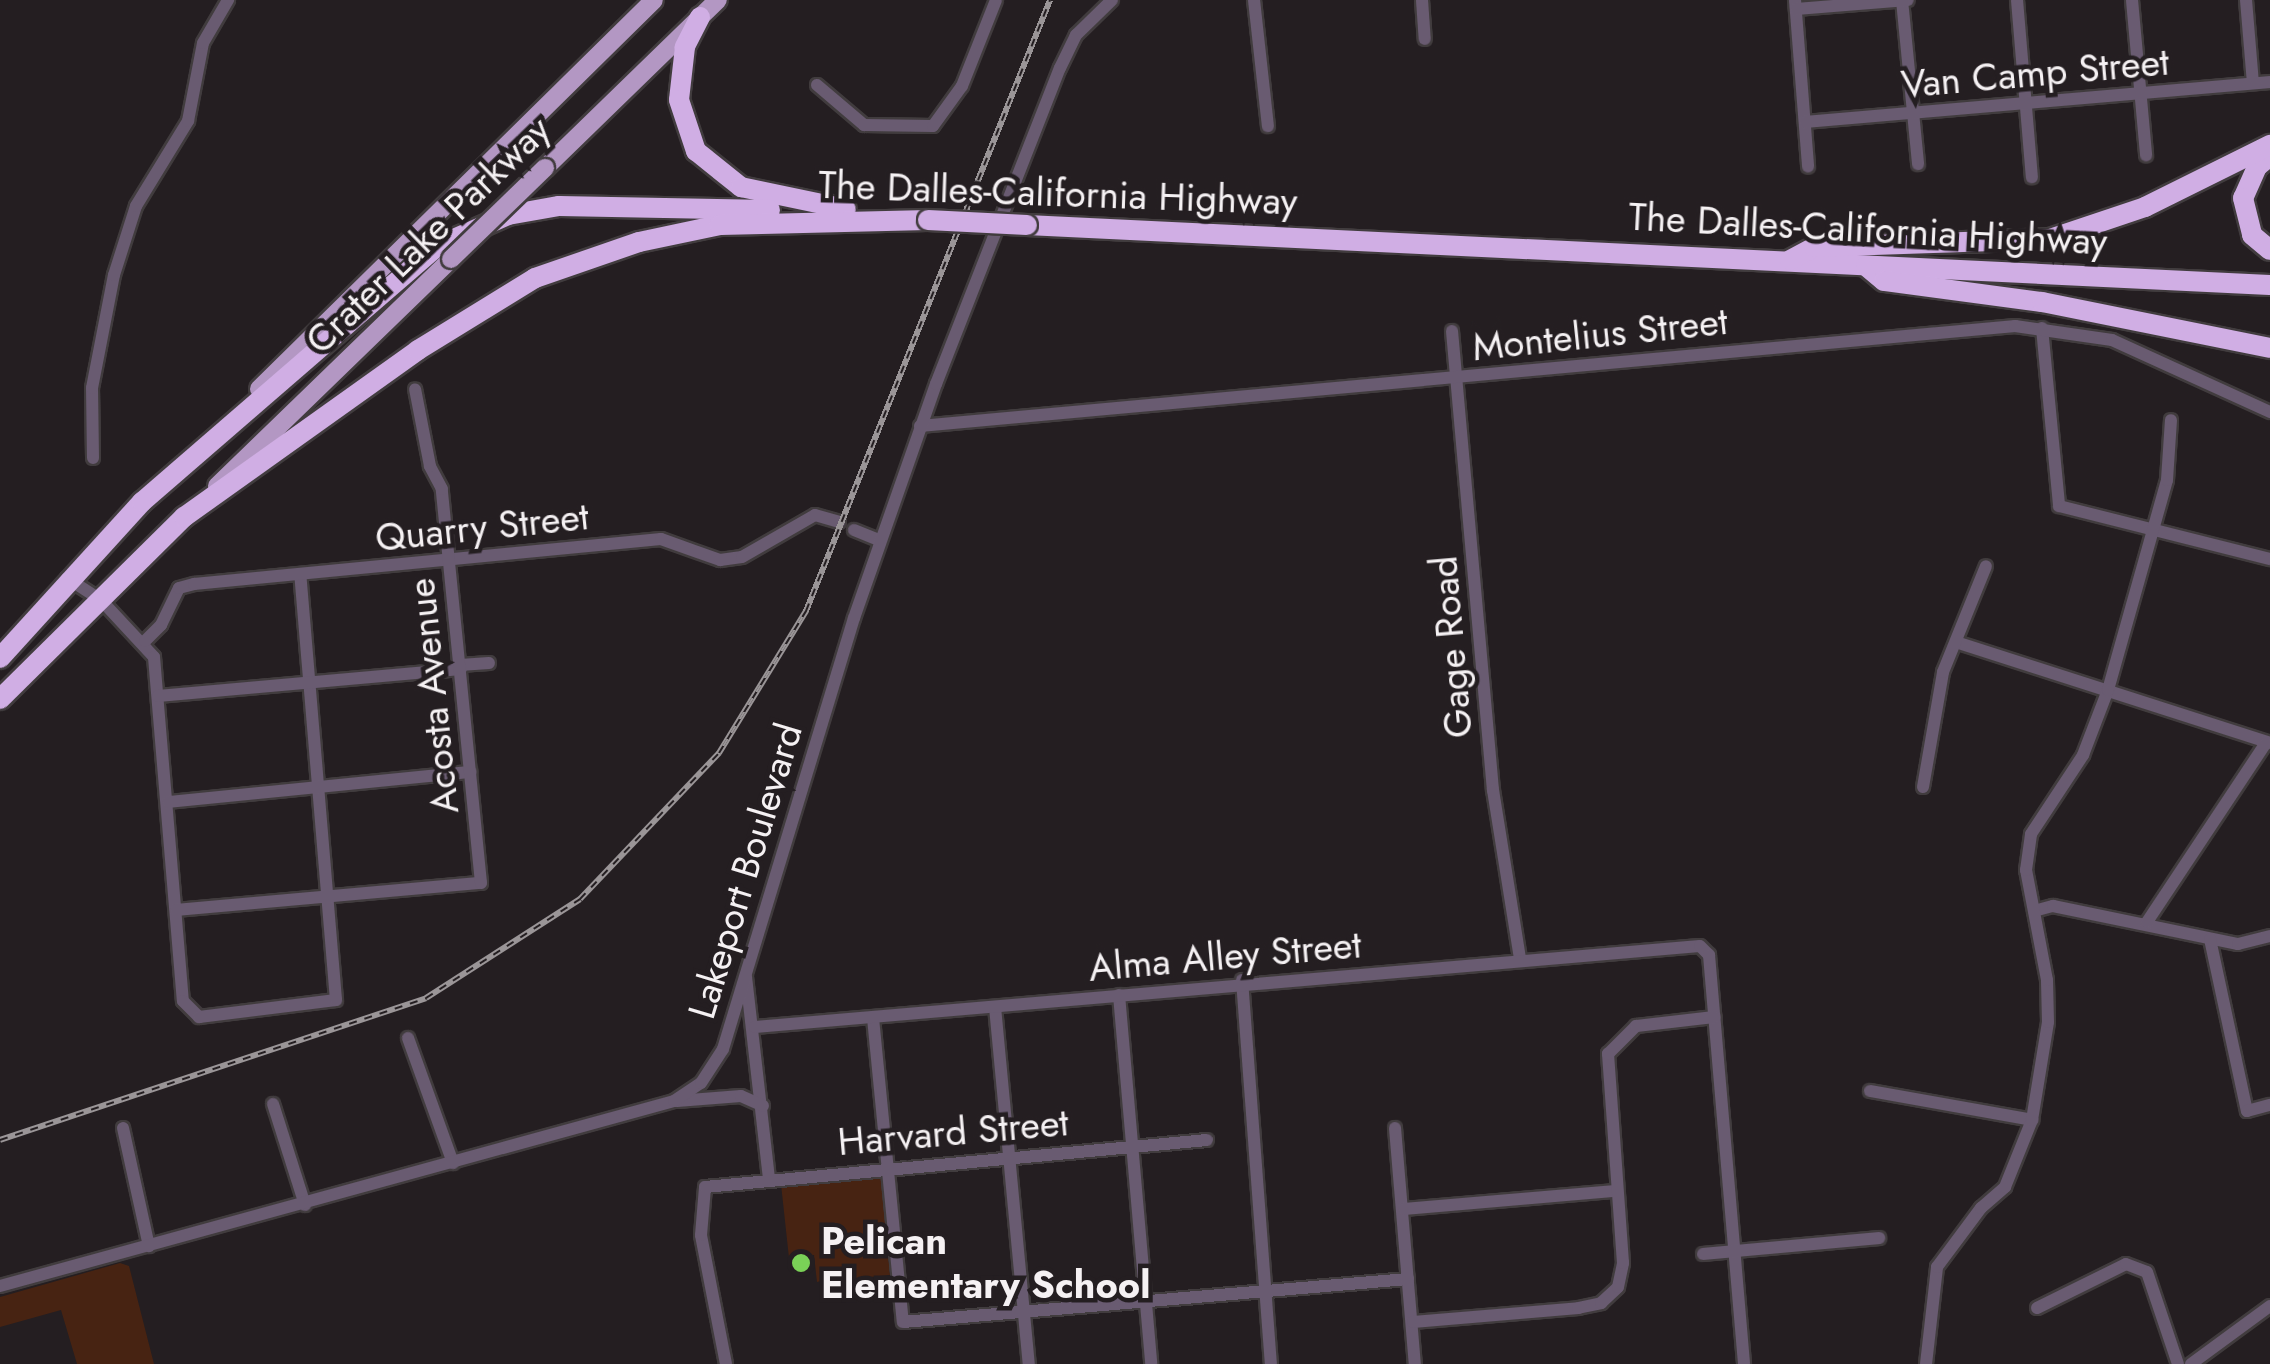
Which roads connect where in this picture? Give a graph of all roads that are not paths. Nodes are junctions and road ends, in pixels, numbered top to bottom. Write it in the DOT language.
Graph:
graph roads {
  1 [pos="228,0"];
  2 [pos="654,0"];
  3 [pos="718,0"];
  4 [pos="996,0"];
  5 [pos="1112,0"];
  6 [pos="1254,0"];
  7 [pos="1422,0"];
  8 [pos="1902,0"];
  9 [pos="1910,0"];
  10 [pos="2017,0"];
  11 [pos="2132,0"];
  12 [pos="2246,0"];
  13 [pos="1796,4"];
  14 [pos="700,17"];
  15 [pos="1425,39"];
  16 [pos="2270,82"];
  17 [pos="2253,83"];
  18 [pos="817,85"];
  19 [pos="2141,94"];
  20 [pos="2026,104"];
  21 [pos="1912,114"];
  22 [pos="1804,122"];
  23 [pos="1268,126"];
  24 [pos="2270,145"];
  25 [pos="2146,154"];
  26 [pos="2270,156"];
  27 [pos="1918,164"];
  28 [pos="1808,166"];
  29 [pos="2032,177"];
  30 [pos="897,218"];
  31 [pos="2270,250"];
  32 [pos="1790,260"];
  33 [pos="1866,266"];
  34 [pos="2270,285"];
  35 [pos="2042,328"];
  36 [pos="1452,330"];
  37 [pos="2270,348"];
  38 [pos="1458,378"];
  39 [pos="415,388"];
  40 [pos="2270,412"];
  41 [pos="2172,420"];
  42 [pos="920,426"];
  43 [pos="213,436"];
  44 [pos="93,458"];
  45 [pos="184,518"];
  46 [pos="839,522"];
  47 [pos="2156,529"];
  48 [pos="854,530"];
  49 [pos="879,540"];
  50 [pos="2270,558"];
  51 [pos="450,560"];
  52 [pos="1986,566"];
  53 [pos="300,575"];
  54 [pos="67,578"];
  55 [pos="102,600"];
  56 [pos="145,641"];
  57 [pos="1956,642"];
  58 [pos="0,658"];
  59 [pos="489,663"];
  60 [pos="461,667"];
  61 [pos="308,682"];
  62 [pos="2108,690"];
  63 [pos="158,696"];
  64 [pos="0,699"];
  65 [pos="2268,743"];
  66 [pos="472,772"];
  67 [pos="318,788"];
  68 [pos="1923,788"];
  69 [pos="168,802"];
  70 [pos="328,897"];
  71 [pos="176,910"];
  72 [pos="2034,911"];
  73 [pos="2147,922"];
  74 [pos="2270,936"];
  75 [pos="2210,939"];
  76 [pos="1520,958"];
  77 [pos="746,976"];
  78 [pos="1242,980"];
  79 [pos="1119,995"];
  80 [pos="995,1007"];
  81 [pos="873,1018"];
  82 [pos="1714,1018"];
  83 [pos="755,1027"];
  84 [pos="408,1038"];
  85 [pos="1870,1091"];
  86 [pos="674,1101"];
  87 [pos="272,1104"];
  88 [pos="2270,1105"];
  89 [pos="762,1106"];
  90 [pos="2032,1120"];
  91 [pos="123,1128"];
  92 [pos="1395,1128"];
  93 [pos="1207,1140"];
  94 [pos="1132,1147"];
  95 [pos="1010,1156"];
  96 [pos="453,1163"];
  97 [pos="888,1166"];
  98 [pos="769,1178"];
  99 [pos="1615,1191"];
  100 [pos="305,1204"];
  101 [pos="1404,1210"];
  102 [pos="1879,1238"];
  103 [pos="149,1246"];
  104 [pos="1736,1252"];
  105 [pos="1703,1254"];
  106 [pos="1408,1279"];
  107 [pos="0,1286"];
  108 [pos="1262,1290"];
  109 [pos="1146,1303"];
  110 [pos="2270,1306"];
  111 [pos="2037,1308"];
  112 [pos="1025,1310"];
  113 [pos="1413,1322"];
  114 [pos="726,1364"];
  115 [pos="1030,1364"];
  116 [pos="1151,1364"];
  117 [pos="1272,1364"];
  118 [pos="1416,1364"];
  119 [pos="1744,1364"];
  120 [pos="1926,1364"];
  121 [pos="2178,1364"];
  122 [pos="2190,1364"];
  1 -- 44 [label="street"];
  2 -- 43 [label="main road, Crater Lake Parkway"];
  3 -- 14 [label="main road, Crater Lake Parkway"];
  4 -- 18 [label="street"];
  5 -- 42 [label="street, Lakeport Boulevard"];
  6 -- 23 [label="street"];
  7 -- 15 [label="street"];
  8 -- 9 [label="street"];
  8 -- 13 [label="street"];
  8 -- 21 [label="street"];
  10 -- 20 [label="street"];
  11 -- 19 [label="street"];
  12 -- 17 [label="street"];
  13 -- 22 [label="street"];
  14 -- 30 [label="highway"];
  14 -- 45 [label="main road, Crater Lake Parkway, bridge"];
  16 -- 17 [label="street, Van Camp Street"];
  17 -- 19 [label="street, Van Camp Street"];
  19 -- 20 [label="street, Van Camp Street"];
  19 -- 25 [label="street"];
  20 -- 21 [label="street, Van Camp Street"];
  20 -- 29 [label="street"];
  21 -- 22 [label="street, Van Camp Street"];
  21 -- 27 [label="street"];
  22 -- 28 [label="street"];
  24 -- 32 [label="highway"];
  26 -- 31 [label="highway"];
  30 -- 32 [label="highway, The Dalles-California Highway, bridge"];
  30 -- 43 [label="highway"];
  30 -- 45 [label="highway, The Dalles-California Highway"];
  32 -- 33 [label="highway, The Dalles-California Highway"];
  33 -- 34 [label="highway, The Dalles-California Highway"];
  33 -- 37 [label="highway"];
  35 -- 38 [label="street, Montelius Street"];
  35 -- 40 [label="street, Montelius Street"];
  35 -- 47 [label="street"];
  36 -- 38 [label="street, Gage Road"];
  38 -- 42 [label="street, Montelius Street"];
  38 -- 76 [label="street, Gage Road"];
  39 -- 51 [label="street, Acosta Avenue"];
  41 -- 47 [label="street"];
  42 -- 49 [label="street, Lakeport Boulevard"];
  43 -- 54 [label="highway"];
  45 -- 55 [label="highway, The Dalles-California Highway"];
  46 -- 51 [label="street, Quarry Street"];
  47 -- 50 [label="street"];
  47 -- 62 [label="street"];
  48 -- 49 [label="street"];
  49 -- 77 [label="street, Lakeport Boulevard"];
  51 -- 53 [label="street, Quarry Street"];
  51 -- 60 [label="street, Acosta Avenue"];
  52 -- 57 [label="street"];
  53 -- 56 [label="street, Quarry Street"];
  53 -- 61 [label="street"];
  54 -- 55 [label="street"];
  54 -- 58 [label="highway"];
  55 -- 56 [label="street"];
  55 -- 64 [label="highway, The Dalles-California Highway"];
  56 -- 63 [label="street"];
  57 -- 62 [label="street"];
  57 -- 68 [label="street"];
  59 -- 60 [label="street"];
  60 -- 61 [label="street"];
  60 -- 66 [label="street, Acosta Avenue"];
  61 -- 63 [label="street"];
  61 -- 67 [label="street"];
  62 -- 65 [label="street"];
  62 -- 72 [label="street"];
  63 -- 69 [label="street"];
  65 -- 73 [label="street"];
  66 -- 67 [label="street"];
  66 -- 70 [label="street, Acosta Avenue"];
  67 -- 69 [label="street"];
  67 -- 70 [label="street"];
  69 -- 71 [label="street"];
  70 -- 71 [label="street"];
  70 -- 71 [label="street"];
  72 -- 73 [label="street"];
  72 -- 90 [label="street"];
  73 -- 75 [label="street"];
  74 -- 75 [label="street"];
  75 -- 88 [label="street"];
  76 -- 78 [label="street, Alma Alley Street"];
  76 -- 82 [label="street, Alma Alley Street"];
  77 -- 83 [label="street"];
  77 -- 86 [label="street, Lakeport Boulevard"];
  78 -- 79 [label="street, Alma Alley Street"];
  78 -- 108 [label="street"];
  79 -- 80 [label="street, Alma Alley Street"];
  79 -- 94 [label="street"];
  80 -- 81 [label="street, Alma Alley Street"];
  80 -- 95 [label="street"];
  81 -- 83 [label="street, Alma Alley Street"];
  81 -- 97 [label="street"];
  82 -- 99 [label="street"];
  82 -- 104 [label="street"];
  83 -- 89 [label="street"];
  84 -- 96 [label="street"];
  85 -- 90 [label="street"];
  86 -- 89 [label="street"];
  86 -- 96 [label="street, Lakeport Boulevard"];
  87 -- 100 [label="street"];
  89 -- 98 [label="street"];
  90 -- 120 [label="street"];
  91 -- 103 [label="street"];
  92 -- 101 [label="street"];
  93 -- 94 [label="street, Harvard Street"];
  94 -- 95 [label="street, Harvard Street"];
  94 -- 109 [label="street"];
  95 -- 97 [label="street, Harvard Street"];
  95 -- 112 [label="street"];
  96 -- 100 [label="street, Lakeport Boulevard"];
  97 -- 98 [label="street, Harvard Street"];
  97 -- 112 [label="street"];
  98 -- 114 [label="street, Harvard Street"];
  99 -- 101 [label="street"];
  99 -- 113 [label="street"];
  100 -- 103 [label="street, Lakeport Boulevard"];
  101 -- 106 [label="street"];
  102 -- 104 [label="street"];
  103 -- 107 [label="street, Lakeport Boulevard"];
  104 -- 105 [label="street"];
  104 -- 119 [label="street"];
  106 -- 108 [label="street"];
  106 -- 113 [label="street"];
  108 -- 109 [label="street"];
  108 -- 117 [label="street"];
  109 -- 112 [label="street"];
  109 -- 116 [label="street"];
  110 -- 122 [label="street"];
  111 -- 121 [label="street"];
  112 -- 115 [label="street"];
  113 -- 118 [label="street"];
}
